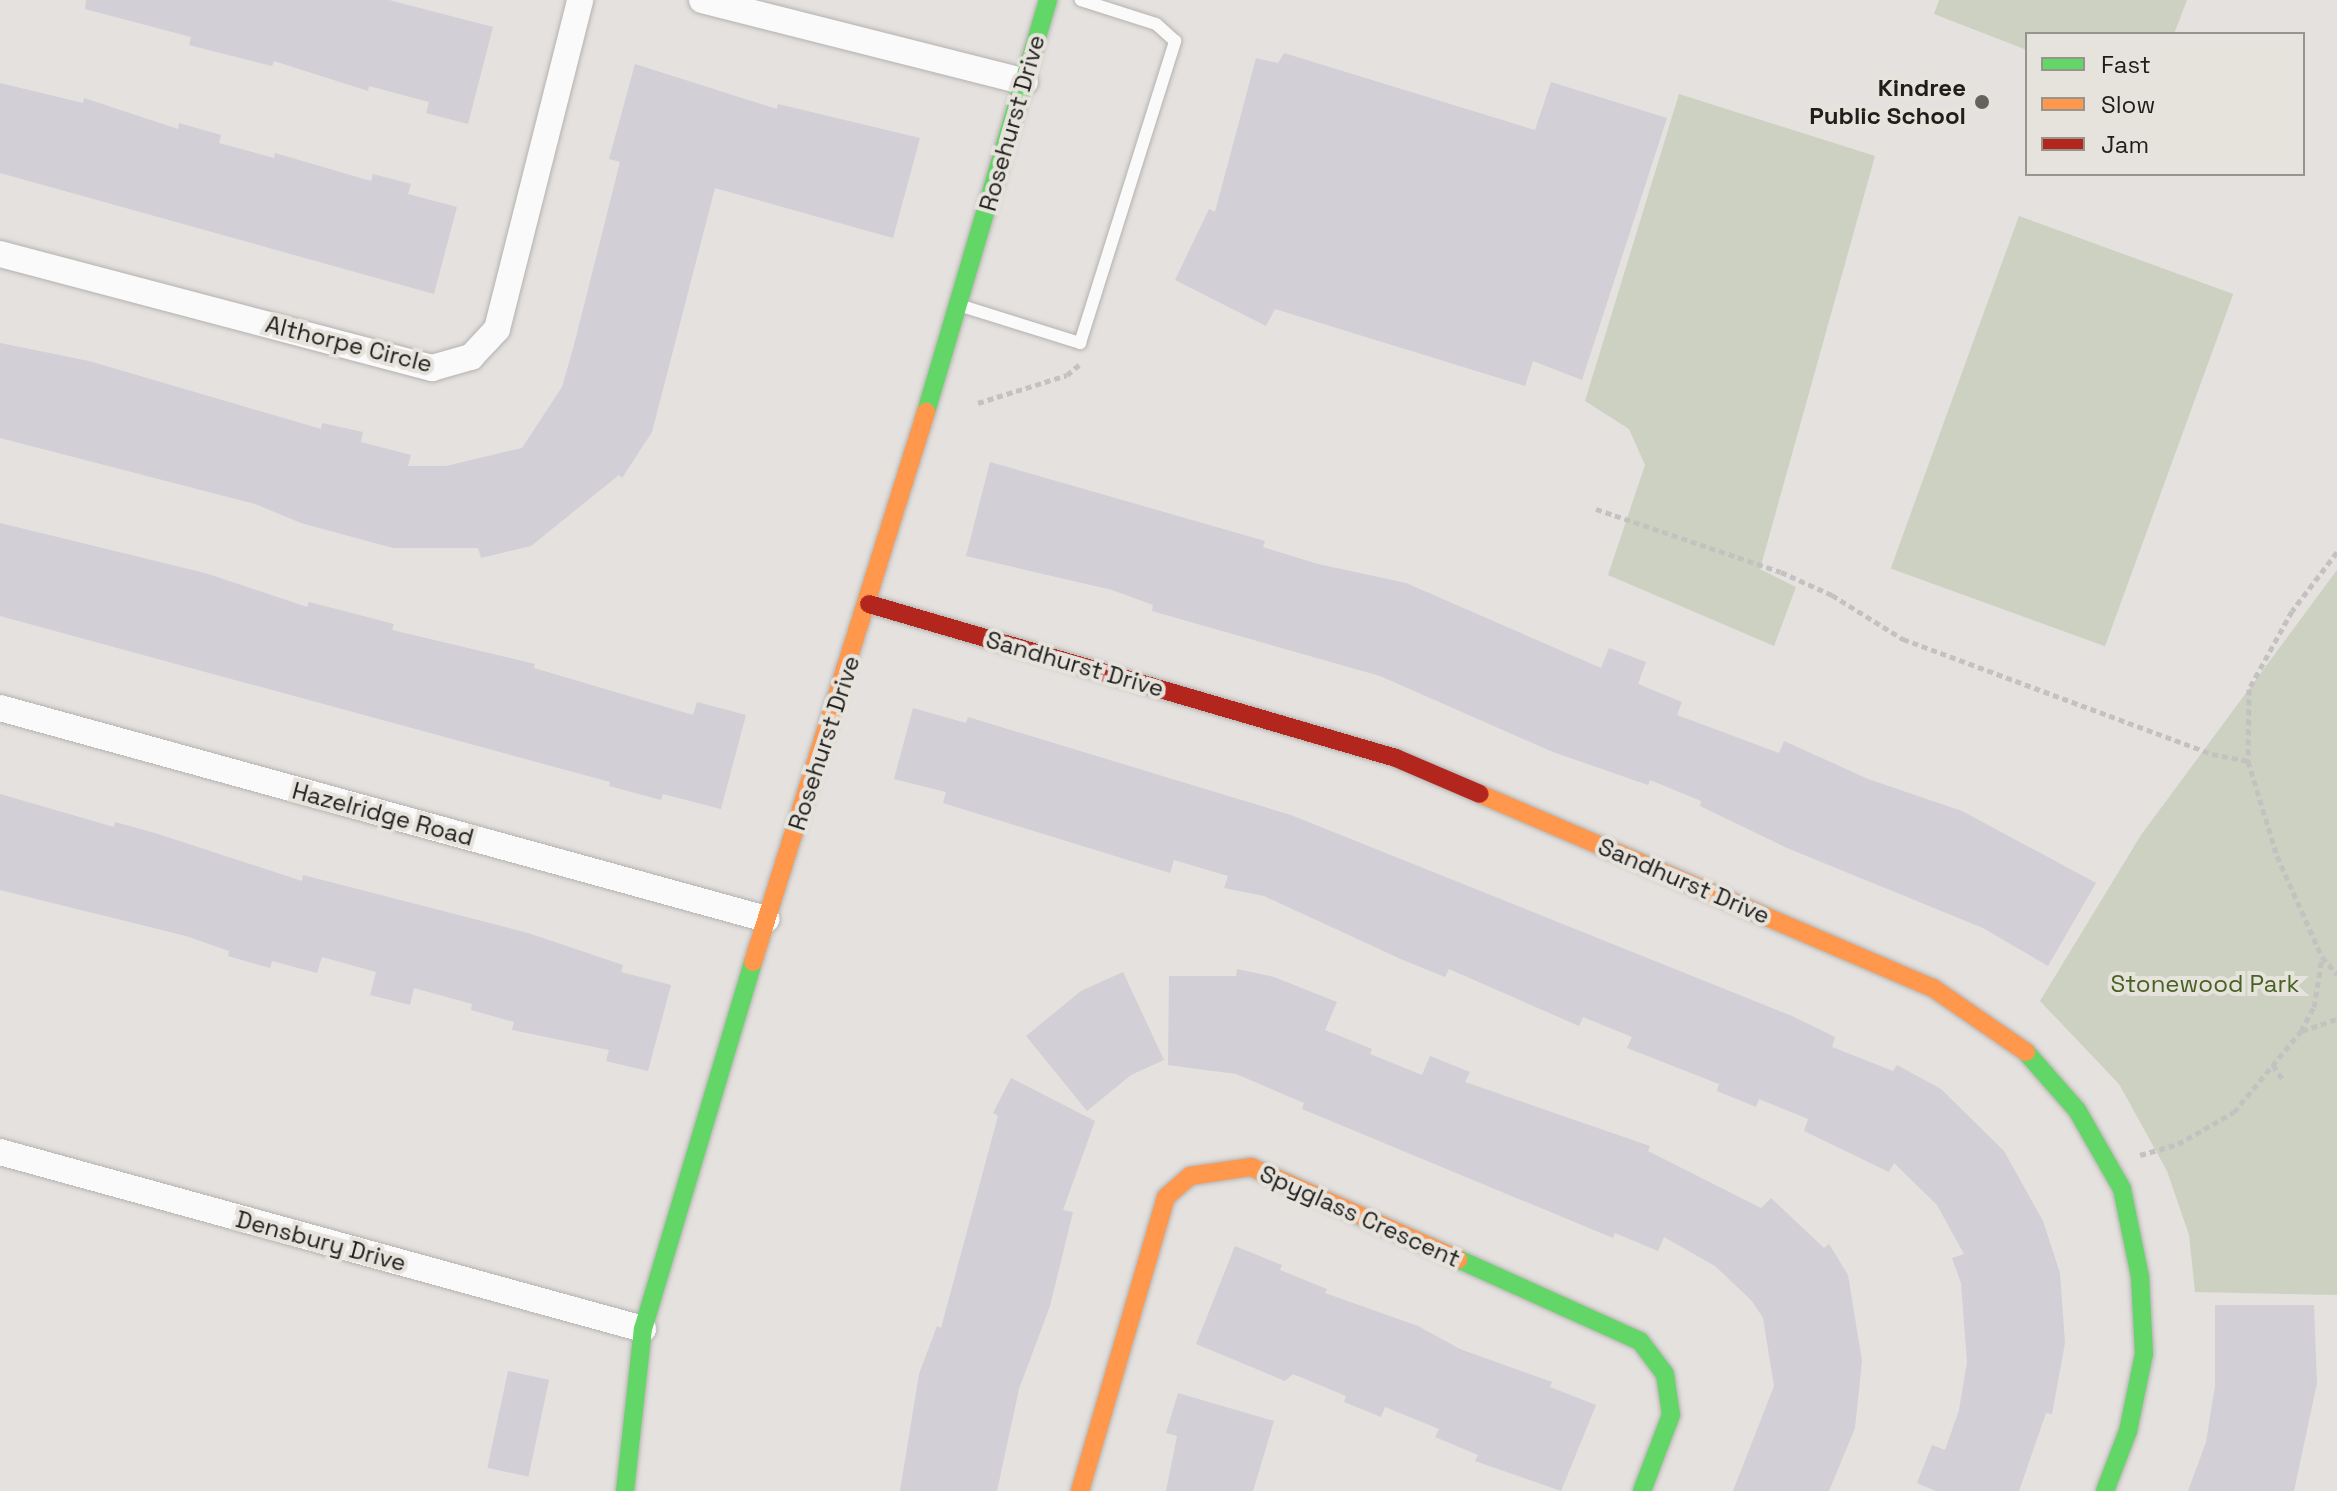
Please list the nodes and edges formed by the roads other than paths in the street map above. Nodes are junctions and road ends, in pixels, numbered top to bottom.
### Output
1 (580, 0) edge
2 (702, 0) edge
3 (1048, 0) edge
4 (1081, 0) edge
5 (1025, 82) junction
6 (0, 254) edge
7 (959, 305) junction
8 (869, 604) junction
9 (0, 708) edge
10 (766, 919) junction
11 (0, 1152) edge
12 (643, 1329) junction
13 (625, 1491) edge
14 (1080, 1491) edge
15 (1642, 1491) edge
16 (2105, 1491) edge

1 - 6 street, Althorpe Circle
2 - 5 street
3 - 5 street, Rosehurst Drive
4 - 7 lane
5 - 7 street, Rosehurst Drive
7 - 8 street, Rosehurst Drive
8 - 10 street, Rosehurst Drive
8 - 16 street, Sandhurst Drive
9 - 10 street, Hazelridge Road
10 - 12 street, Rosehurst Drive
11 - 12 street, Densbury Drive
12 - 13 street, Rosehurst Drive
14 - 15 street, Spyglass Crescent

